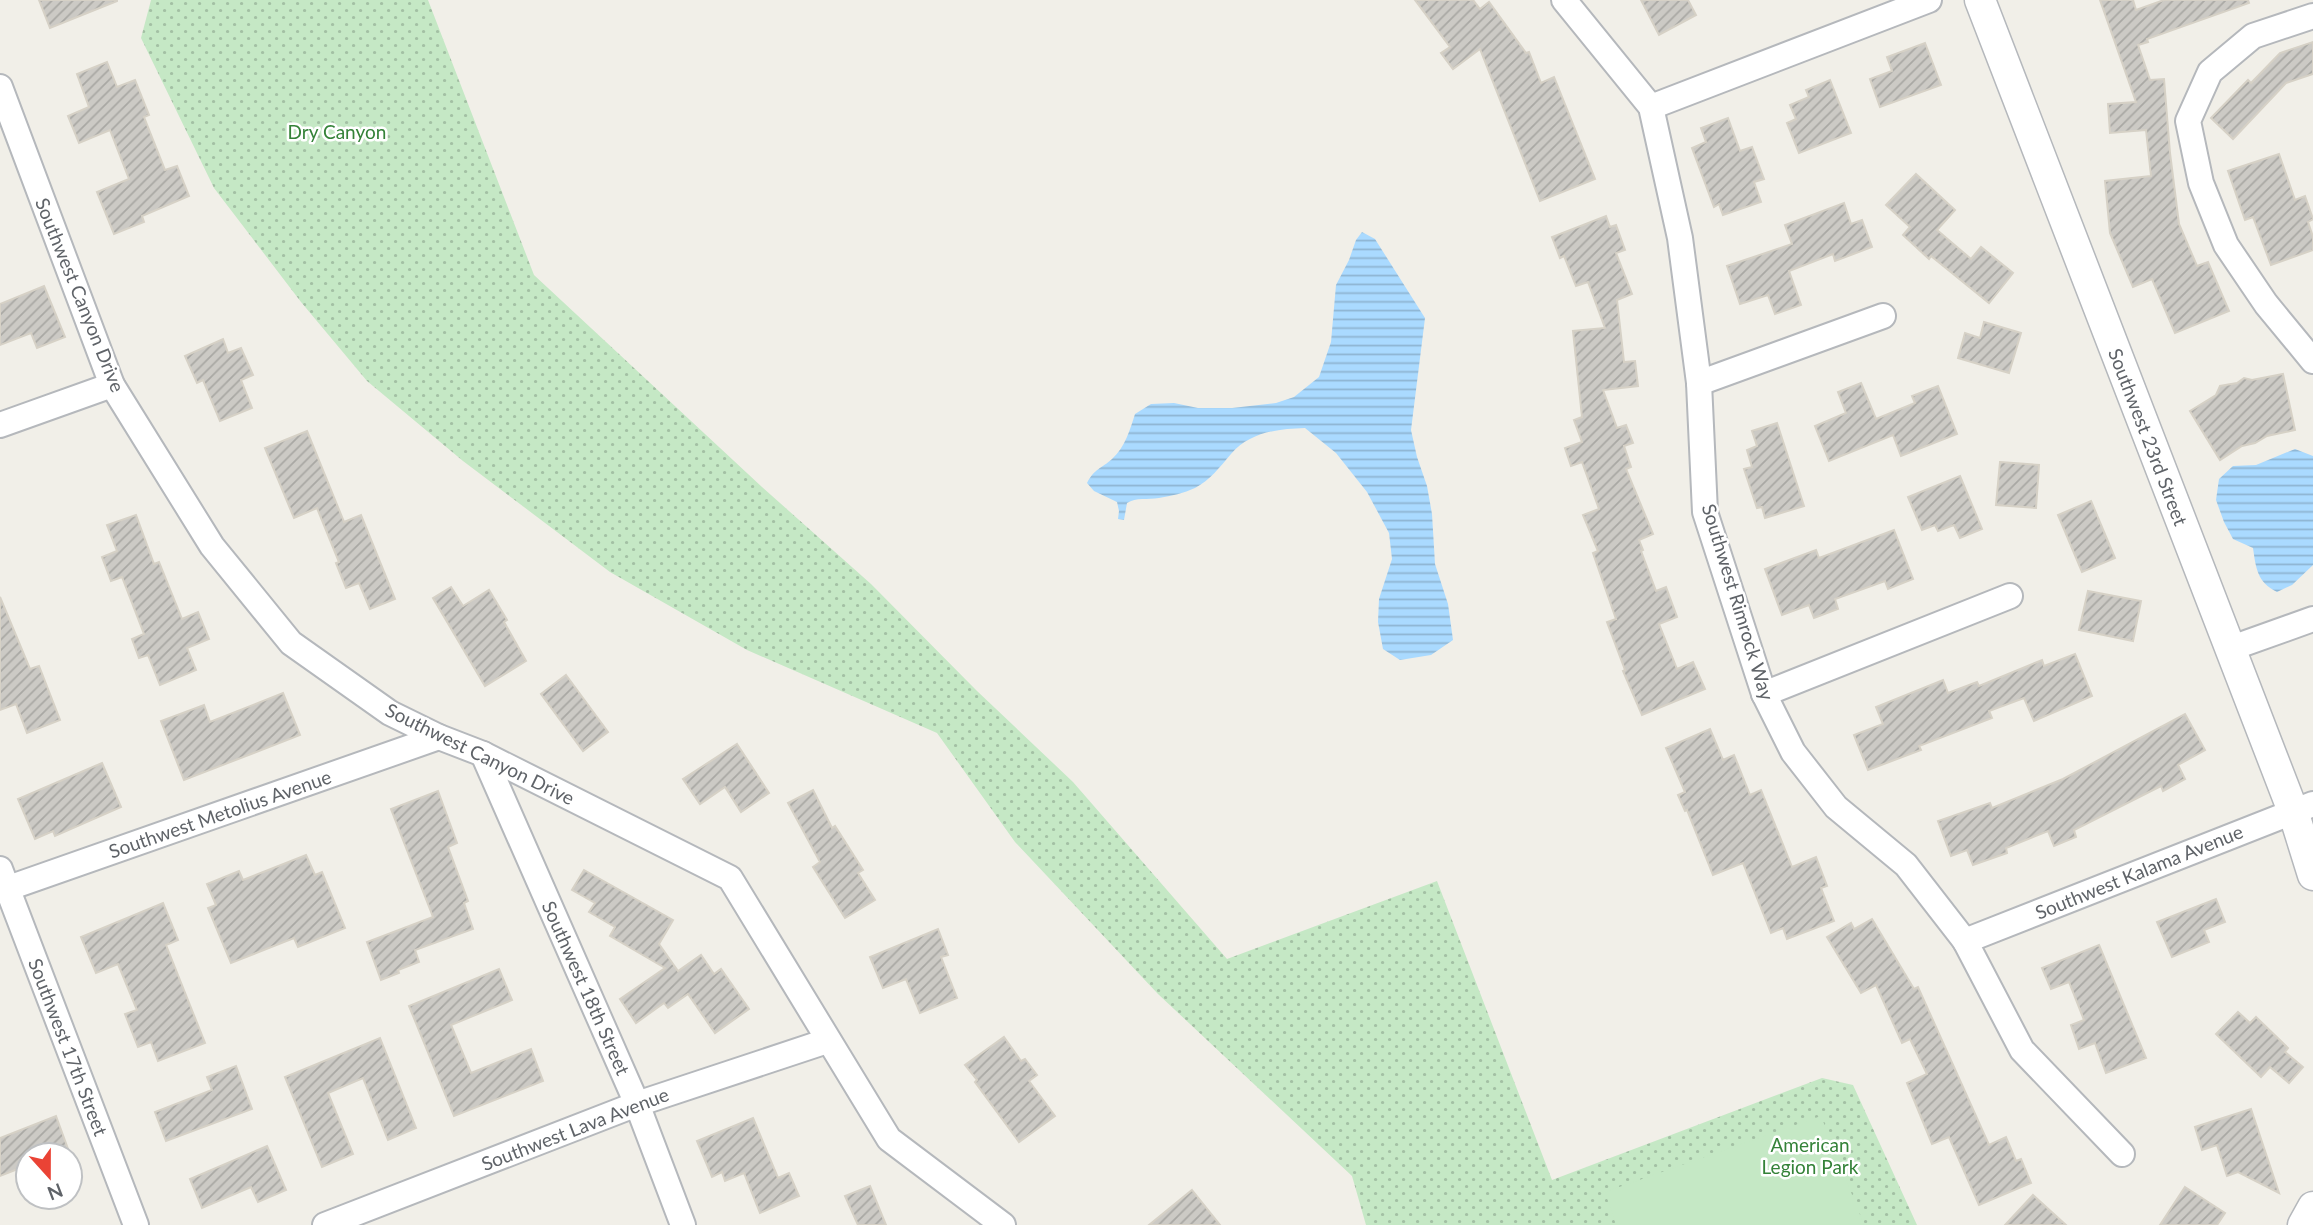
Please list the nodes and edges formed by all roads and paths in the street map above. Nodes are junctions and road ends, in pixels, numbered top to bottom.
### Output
1 (1564, 0) edge
2 (1929, 0) edge
3 (1980, 0) edge
4 (2313, 16) edge
5 (0, 87) edge
6 (1651, 107) junction
7 (1883, 316) dead end
8 (2313, 361) edge
9 (1699, 383) junction
10 (112, 385) junction
11 (0, 425) edge
12 (2010, 596) dead end
13 (2313, 619) edge
14 (2230, 649) junction
15 (1764, 694) junction
16 (439, 737) junction
17 (483, 754) junction
18 (2303, 807) edge
19 (2313, 875) edge
20 (2, 882) edge
21 (1965, 941) junction
22 (827, 1041) junction
23 (637, 1104) junction
24 (2122, 1154) dead end
25 (2313, 1207) edge
26 (136, 1225) edge
27 (325, 1225) edge
28 (683, 1225) edge
29 (1003, 1225) edge
30 (2303, 1225) edge

1 - 6 street, Southwest Rimrock Way
2 - 6 street
3 - 14 street, Southwest 23rd Street
4 - 8 street
5 - 10 street, Southwest Canyon Drive
6 - 9 street, Southwest Rimrock Way
7 - 9 street
9 - 15 street, Southwest Rimrock Way
10 - 11 street
10 - 16 street, Southwest Canyon Drive
12 - 15 street
13 - 14 street
14 - 18 street, Southwest 23rd Street
15 - 21 street, Southwest Rimrock Way
16 - 17 street, Southwest Canyon Drive
16 - 20 street, Southwest Metolius Avenue
17 - 22 street, Southwest Canyon Drive
17 - 23 street, Southwest 18th Street
18 - 19 street, Southwest 23rd Street
18 - 21 street, Southwest Kalama Avenue
20 - 26 street, Southwest 17th Street
21 - 24 street, Southwest Rimrock Way
22 - 23 street, Southwest Lava Avenue
22 - 29 street, Southwest Canyon Drive
23 - 27 street, Southwest Lava Avenue
23 - 28 street, Southwest 18th Street
25 - 30 street

